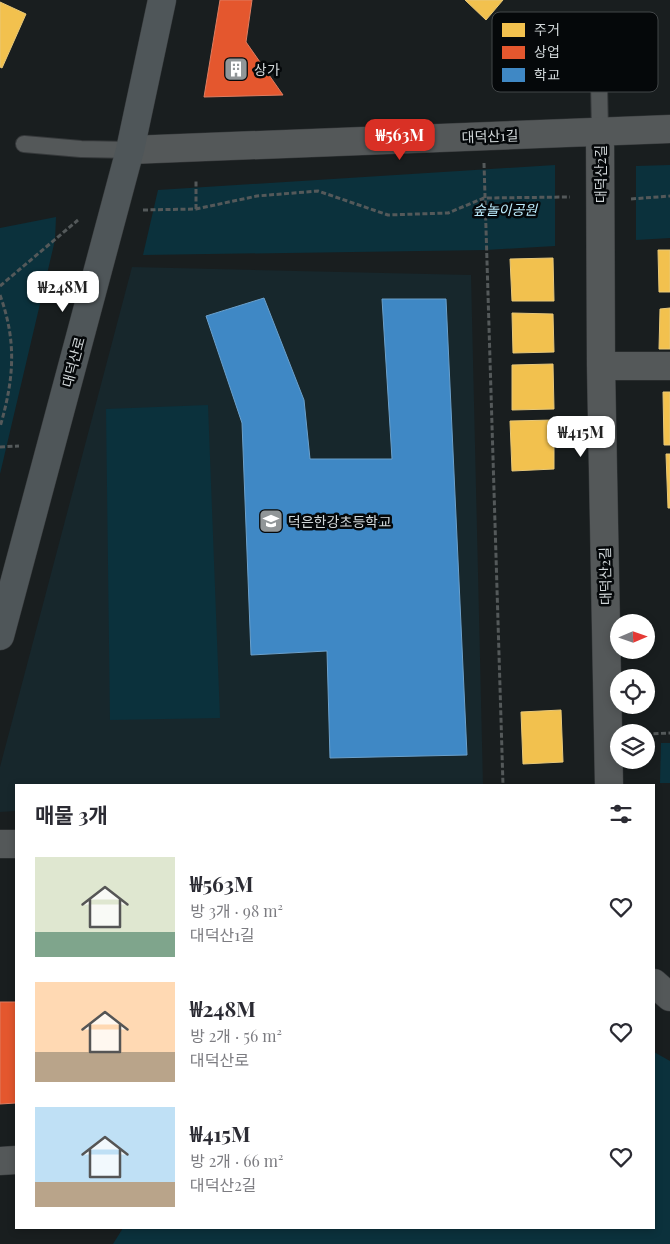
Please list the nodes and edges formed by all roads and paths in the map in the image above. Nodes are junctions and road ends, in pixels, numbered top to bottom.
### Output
1 (162, 0) edge
2 (599, 92) edge
3 (670, 129) edge
4 (600, 131) junction
5 (24, 144) dead end
6 (130, 150) junction
7 (484, 162) dead end
8 (196, 180) dead end
9 (670, 196) edge
10 (570, 197) dead end
11 (484, 198) junction
12 (631, 199) dead end
13 (196, 209) junction
14 (142, 210) dead end
15 (78, 220) dead end
16 (0, 286) edge
17 (0, 295) edge
18 (601, 366) junction
19 (670, 366) edge
20 (0, 427) edge
21 (19, 446) dead end
22 (0, 447) edge
23 (0, 636) edge
24 (670, 733) edge
25 (655, 734) edge
26 (503, 784) edge
27 (609, 784) edge
28 (0, 844) edge
29 (15, 844) edge
30 (655, 984) edge
31 (670, 997) edge
32 (15, 1160) edge
33 (0, 1161) edge

1 - 6 street, 대덕산로
2 - 4 lane
3 - 4 street, 대덕산1길
4 - 6 street, 대덕산1길
4 - 18 street, 대덕산2길
5 - 6 lane
6 - 23 street, 대덕산로
7 - 11 path
8 - 13 path
9 - 12 path
10 - 11 path
11 - 13 path
11 - 26 path
13 - 14 path
15 - 16 path
17 - 20 path
18 - 19 street
18 - 27 street, 대덕산2길
21 - 22 path
24 - 25 path
28 - 29 street
30 - 31 street
32 - 33 street

